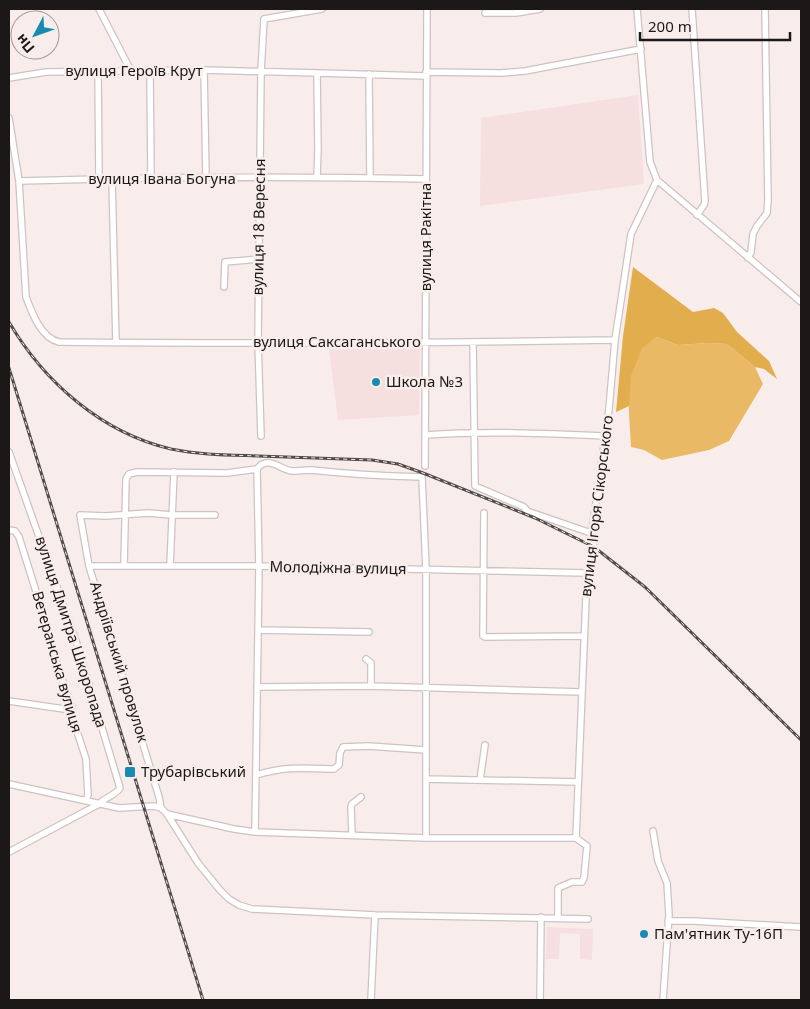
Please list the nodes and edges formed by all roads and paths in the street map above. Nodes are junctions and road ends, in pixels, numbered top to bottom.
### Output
1 (99, 9) edge
2 (322, 9) edge
3 (427, 9) edge
4 (540, 9) edge
5 (637, 9) edge
6 (692, 9) edge
7 (765, 9) edge
8 (485, 13) dead end
9 (640, 50) junction
10 (204, 70) junction
11 (98, 71) junction
12 (130, 72) junction
13 (150, 72) junction
14 (260, 72) junction
15 (316, 73) junction
16 (369, 74) junction
17 (426, 74) junction
18 (9, 78) edge
19 (9, 118) edge
20 (317, 177) junction
21 (112, 178) junction
22 (151, 178) junction
23 (206, 178) junction
24 (370, 178) junction
25 (99, 179) junction
26 (260, 179) junction
27 (426, 179) junction
28 (657, 180) junction
29 (19, 181) junction
30 (697, 215) junction
31 (748, 258) junction
32 (259, 259) junction
33 (224, 287) dead end
34 (801, 302) edge
35 (615, 340) junction
36 (258, 342) junction
37 (473, 342) junction
38 (116, 343) junction
39 (425, 343) junction
40 (474, 432) junction
41 (424, 435) junction
42 (262, 436) dead end
43 (605, 436) junction
44 (9, 452) edge
45 (425, 466) dead end
46 (257, 469) junction
47 (174, 472) junction
48 (126, 513) junction
49 (484, 513) dead end
50 (172, 515) junction
51 (215, 515) dead end
52 (9, 530) edge
53 (592, 531) junction
54 (90, 566) junction
55 (124, 566) junction
56 (170, 566) junction
57 (259, 566) junction
58 (426, 569) junction
59 (483, 570) junction
60 (587, 573) junction
61 (258, 630) junction
62 (369, 632) dead end
63 (584, 636) junction
64 (370, 660) dead end
65 (371, 686) junction
66 (257, 687) junction
67 (426, 688) junction
68 (582, 692) junction
69 (9, 701) edge
70 (71, 710) junction
71 (485, 745) dead end
72 (426, 750) junction
73 (256, 775) junction
74 (426, 779) junction
75 (480, 780) junction
76 (578, 782) junction
77 (9, 784) edge
78 (361, 797) dead end
79 (86, 801) junction
80 (99, 804) junction
81 (161, 808) junction
82 (167, 814) junction
83 (653, 831) dead end
84 (255, 832) junction
85 (352, 835) junction
86 (426, 838) junction
87 (576, 838) junction
88 (9, 852) edge
89 (375, 915) junction
90 (541, 917) junction
91 (558, 918) junction
92 (588, 919) dead end
93 (668, 921) junction
94 (801, 927) edge
95 (371, 1000) edge
96 (540, 1000) edge
97 (663, 1000) edge

1 - 12 street
2 - 14 street, вулиця 18 Вересня
3 - 17 street, вулиця Ракітна
4 - 8 street
5 - 9 street
6 - 30 street
7 - 31 street
9 - 17 street, вулиця Героїв Крут
9 - 28 street
10 - 13 street, вулиця Героїв Крут
10 - 14 street, вулиця Героїв Крут
10 - 23 street
11 - 12 street, вулиця Героїв Крут
11 - 18 street, вулиця Героїв Крут
11 - 25 street
12 - 13 street, вулиця Героїв Крут
13 - 22 street
14 - 15 street, вулиця Героїв Крут
14 - 26 street, вулиця 18 Вересня
15 - 16 street, вулиця Героїв Крут
15 - 20 street
16 - 17 street, вулиця Героїв Крут
16 - 24 street
17 - 27 street, вулиця Ракітна
19 - 29 street
20 - 24 street, вулиця Івана Богуна
20 - 26 street, вулиця Івана Богуна
21 - 22 street, вулиця Івана Богуна
21 - 25 street, вулиця Івана Богуна
21 - 38 street
22 - 23 street, вулиця Івана Богуна
23 - 26 street, вулиця Івана Богуна
24 - 27 street, вулиця Івана Богуна
25 - 29 street, вулиця Івана Богуна
26 - 32 street, вулиця 18 Вересня
27 - 39 street, вулиця Ракітна
28 - 30 street
28 - 35 street, вулиця Ігоря Сікорського
29 - 38 street, вулиця Саксаганського
30 - 31 street
31 - 34 street
32 - 33 street
32 - 36 street, вулиця 18 Вересня
35 - 37 street, вулиця Саксаганського
35 - 43 street, вулиця Ігоря Сікорського
36 - 38 street, вулиця Саксаганського
36 - 39 street, вулиця Саксаганського
36 - 42 street, вулиця 18 Вересня
37 - 39 street, вулиця Саксаганського
37 - 40 street
39 - 41 street, вулиця Ракітна
40 - 41 street
40 - 43 street
40 - 53 street
41 - 45 street, вулиця Ракітна
43 - 53 street, вулиця Ігоря Сікорського
44 - 80 street, вулиця Дмитра Шкоропада
46 - 47 street
46 - 57 street
46 - 58 street
47 - 48 street
47 - 50 street
48 - 50 street
48 - 54 street, Андріївський провулок
48 - 55 street
49 - 59 street
50 - 51 street
50 - 56 street
52 - 70 street, Ветеранська вулиця
53 - 60 street, вулиця Ігоря Сікорського
54 - 55 street, Молодіжна вулиця
54 - 81 street, Андріївський провулок
55 - 56 street, Молодіжна вулиця
56 - 57 street, Молодіжна вулиця
57 - 58 street, Молодіжна вулиця
57 - 61 street
58 - 59 street, Молодіжна вулиця
58 - 67 street
59 - 60 street, Молодіжна вулиця
59 - 63 street
60 - 63 street, вулиця Ігоря Сікорського
61 - 62 street
61 - 66 street
63 - 68 street, вулиця Ігоря Сікорського
64 - 65 street
65 - 66 street
65 - 67 street
66 - 73 street
67 - 68 street
67 - 72 street
68 - 76 street, вулиця Ігоря Сікорського
69 - 70 street
70 - 79 street, Ветеранська вулиця
71 - 75 street
72 - 73 street
72 - 74 street
73 - 84 street
74 - 75 street
74 - 86 street
75 - 76 street
76 - 87 street, вулиця Ігоря Сікорського
77 - 79 street
78 - 85 street
79 - 80 street
80 - 81 street
80 - 88 street
81 - 82 street
82 - 84 street
82 - 89 street
83 - 93 street
84 - 85 street
85 - 86 street
86 - 87 street
87 - 91 street
89 - 90 street
89 - 95 street
90 - 91 street
90 - 96 street
91 - 92 street
93 - 94 street
93 - 97 street

